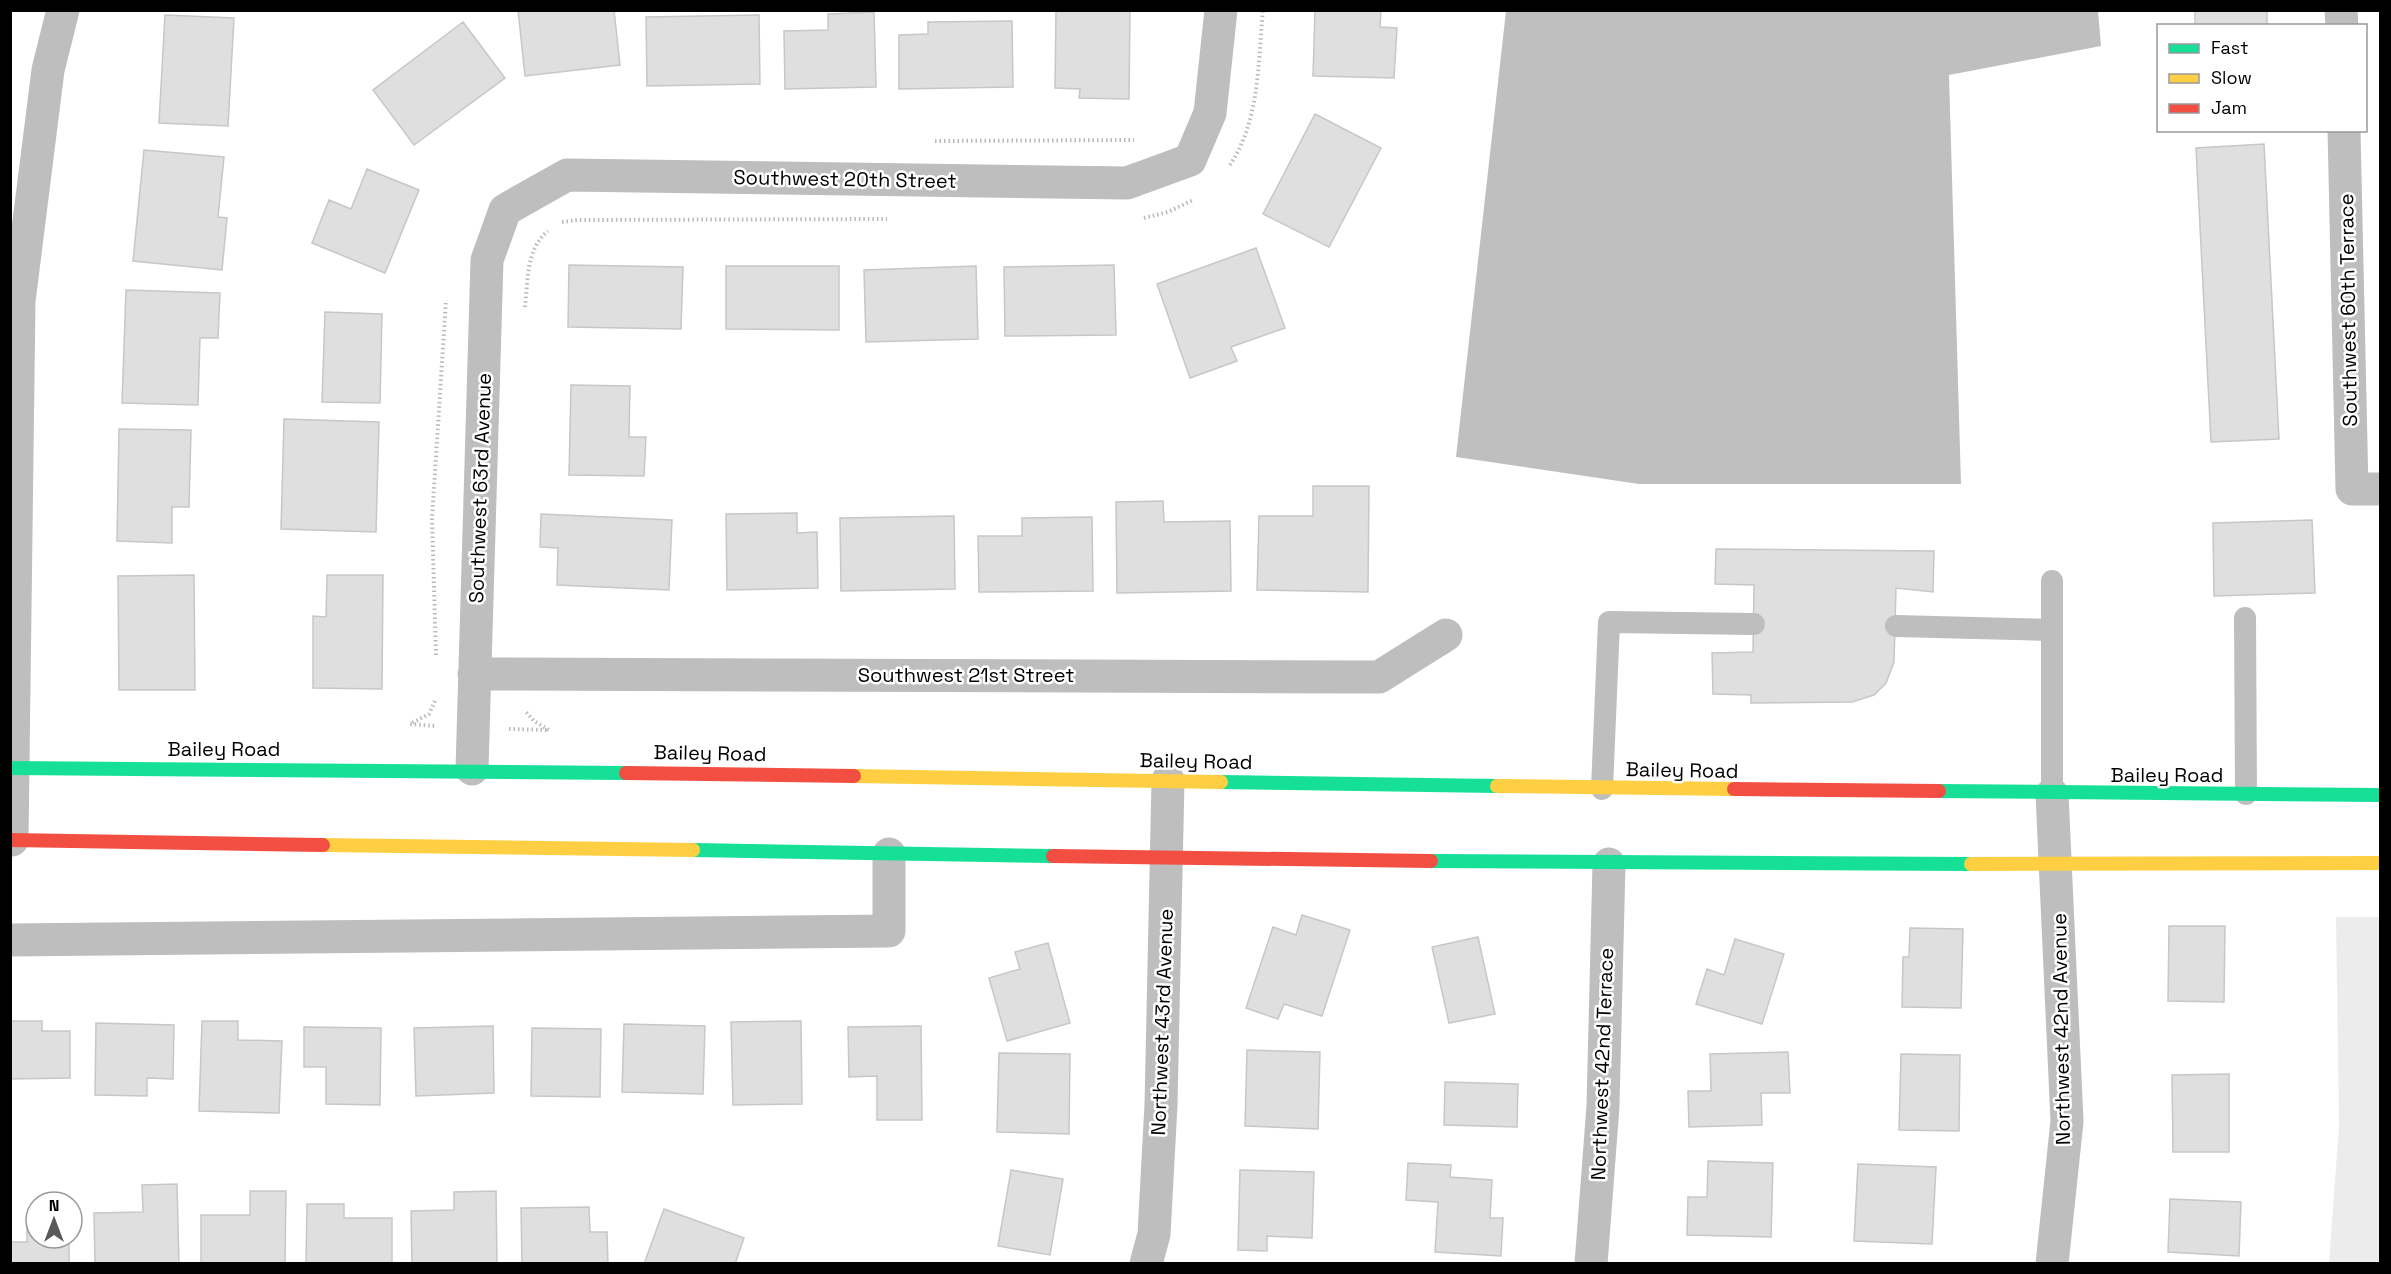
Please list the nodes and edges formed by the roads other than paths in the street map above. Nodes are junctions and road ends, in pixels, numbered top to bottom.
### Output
1 (63, 10) edge
2 (1221, 10) edge
3 (2344, 132) edge
4 (505, 210) joint
5 (2366, 489) edge
6 (2052, 581) dead end
7 (2245, 618) dead end
8 (1754, 624) dead end
9 (1896, 626) dead end
10 (2052, 630) junction
11 (1446, 635) dead end
12 (474, 674) junction
13 (12, 768) edge
14 (472, 769) junction
15 (1168, 780) junction
16 (1602, 789) junction
17 (2052, 794) junction
18 (2246, 795) junction
19 (2380, 795) edge
20 (11, 840) edge
21 (889, 854) junction
22 (1167, 857) junction
23 (2057, 862) junction
24 (2380, 862) edge
25 (1609, 864) junction
26 (10, 940) edge
27 (1146, 1263) edge
28 (1591, 1263) edge
29 (2052, 1263) edge

1 - 13 street
2 - 4 street, Southwest 20th Street
3 - 5 street, Southwest 60th Terrace
4 - 12 street, Southwest 63rd Avenue
6 - 10 lane
7 - 18 lane
8 - 16 lane
9 - 10 lane
10 - 17 lane
11 - 12 street, Southwest 21st Street
12 - 14 street, Southwest 63rd Avenue
13 - 14 street, Bailey Road
13 - 20 street
14 - 15 street, Bailey Road
15 - 16 street, Bailey Road
15 - 22 street, Northwest 43rd Avenue
16 - 17 street, Bailey Road
17 - 18 street, Bailey Road
17 - 23 street, Northwest 42nd Avenue
18 - 19 street, Bailey Road
20 - 21 street
21 - 22 street
21 - 26 street
22 - 25 street
22 - 27 street, Northwest 43rd Avenue
23 - 24 street
23 - 25 street
23 - 29 street, Northwest 42nd Avenue
25 - 28 street, Northwest 42nd Terrace

